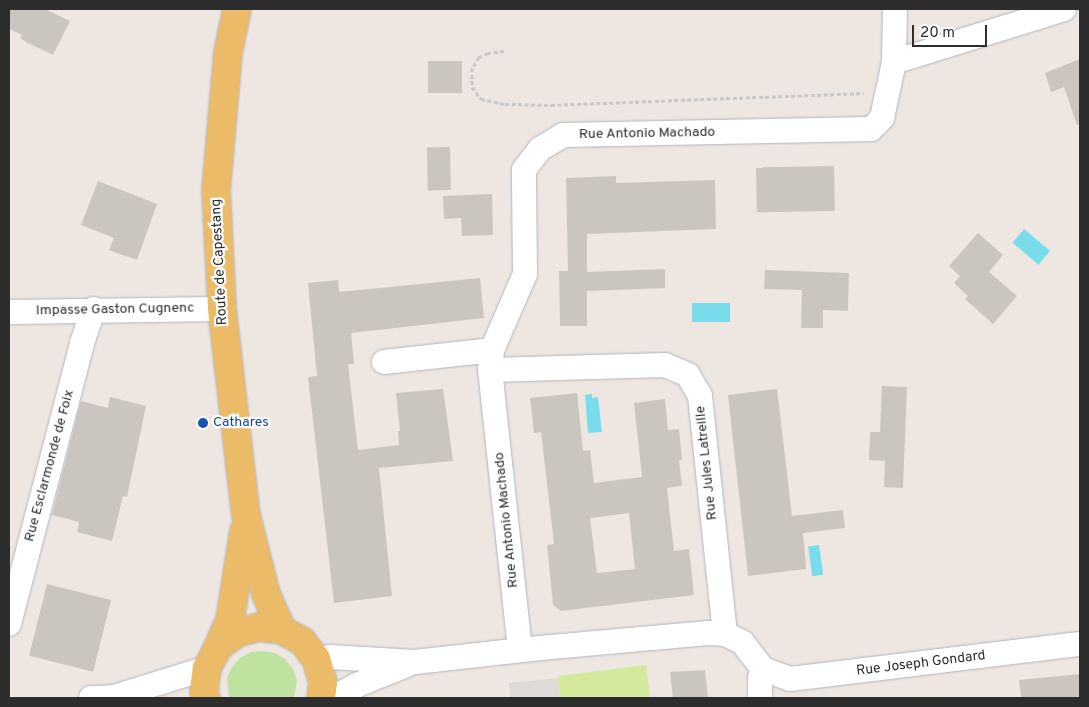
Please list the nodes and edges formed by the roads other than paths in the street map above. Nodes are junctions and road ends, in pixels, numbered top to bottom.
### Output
1 (237, 9) edge
2 (895, 9) edge
3 (1064, 9) edge
4 (894, 62) junction
5 (94, 309) junction
6 (222, 309) junction
7 (9, 312) edge
8 (491, 360) junction
9 (384, 362) dead end
10 (246, 514) junction
11 (9, 624) edge
12 (282, 630) junction
13 (725, 634) junction
14 (1080, 644) edge
15 (520, 650) junction
16 (212, 658) junction
17 (316, 659) junction
18 (415, 662) junction
19 (763, 669) junction
20 (118, 697) edge
21 (91, 698) edge
22 (206, 698) edge
23 (321, 698) edge
24 (332, 698) edge
25 (760, 698) edge

1 - 6 main road, Route de Capestang
2 - 4 street, Rue Antonio Machado
3 - 4 street
4 - 8 street, Rue Antonio Machado
5 - 6 street, Impasse Gaston Cugnenc
5 - 7 street, Impasse Gaston Cugnenc
5 - 11 street, Rue Esclarmonde de Foix
6 - 10 main road, Route de Capestang
8 - 9 street, Rue Jules Latreille
8 - 13 street, Rue Jules Latreille
8 - 15 street, Rue Antonio Machado
10 - 12 main road, Route de Capestang
10 - 16 main road, Route de Capestang
12 - 16 main road
12 - 17 main road
13 - 15 street
13 - 19 street
14 - 19 street, Rue Joseph Gondard
15 - 18 street
16 - 20 street
16 - 22 main road, Route de Capestang
17 - 18 street
17 - 23 main road
18 - 24 street
19 - 25 street
20 - 21 street

